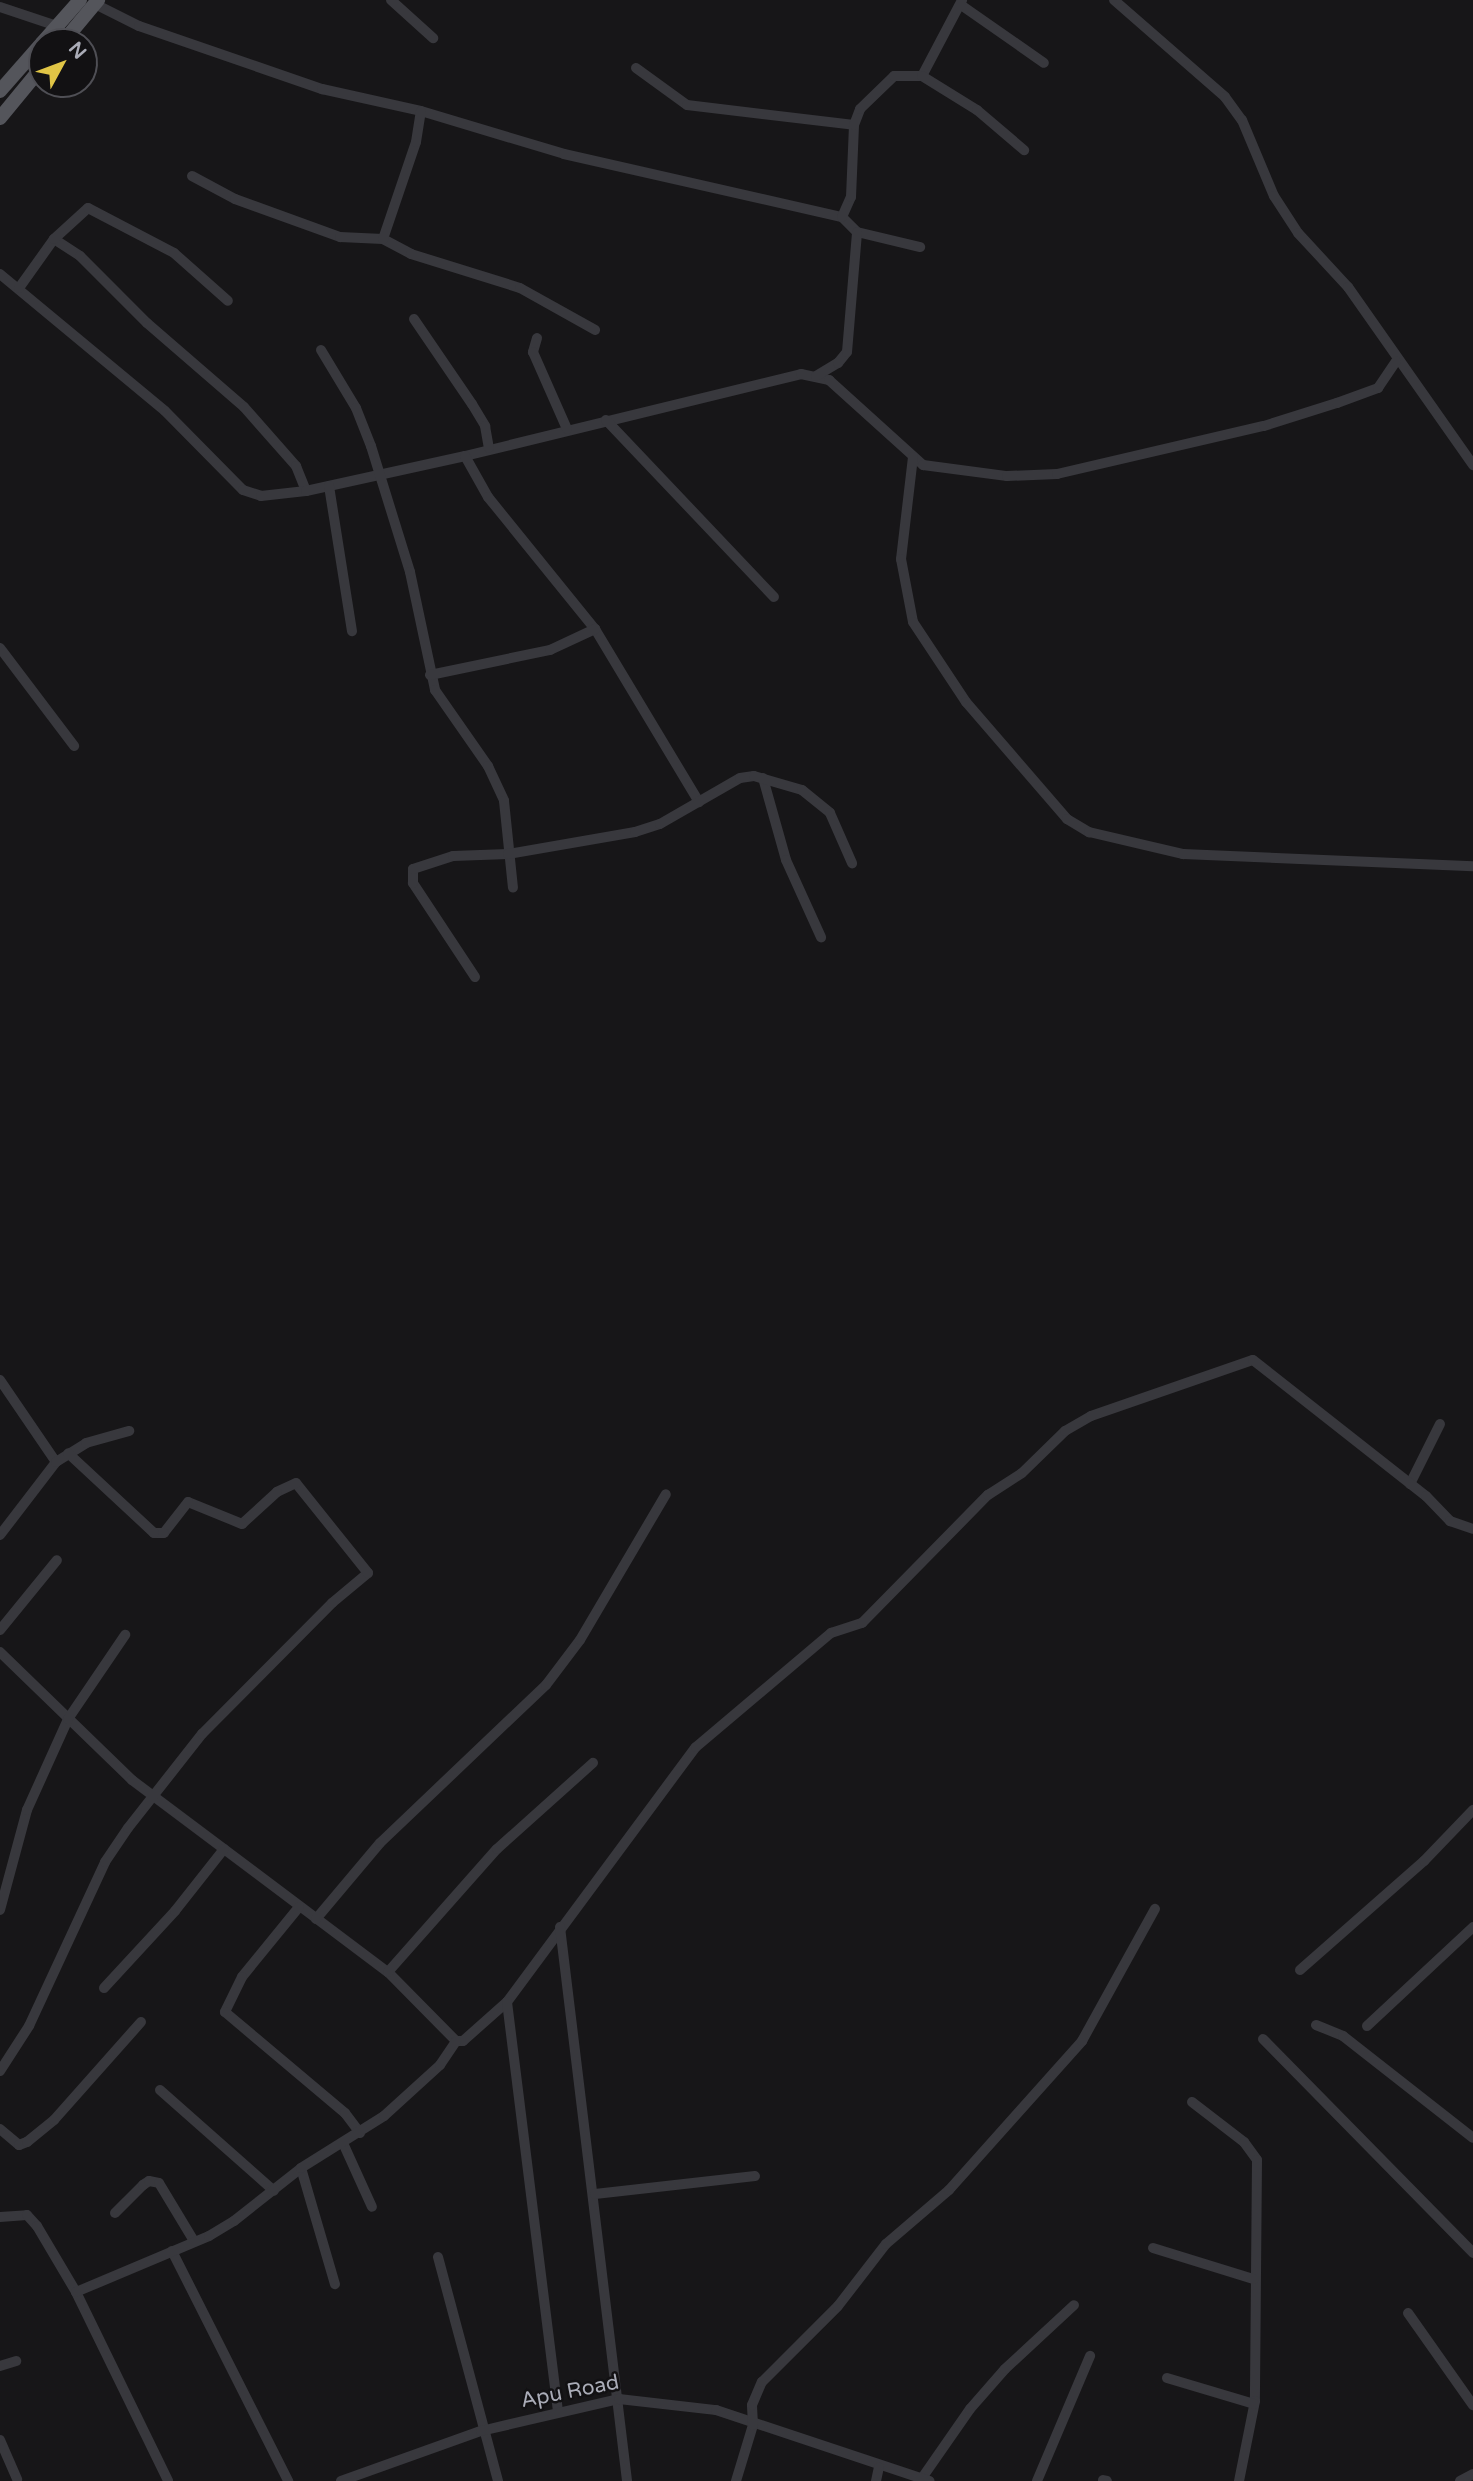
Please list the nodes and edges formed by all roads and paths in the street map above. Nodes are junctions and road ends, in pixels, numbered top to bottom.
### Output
1 (11, 0) edge
2 (80, 0) edge
3 (391, 0) edge
4 (1114, 0) edge
5 (97, 2) edge
6 (962, 3) edge
7 (0, 7) edge
8 (20, 11) junction
9 (57, 26) joint
10 (75, 28) edge
11 (433, 38) dead end
12 (28, 60) edge
13 (1044, 63) dead end
14 (636, 68) dead end
15 (922, 76) junction
16 (28, 84) edge
17 (0, 91) edge
18 (421, 111) junction
19 (0, 118) edge
20 (854, 125) junction
21 (1024, 150) dead end
22 (192, 176) dead end
23 (842, 217) junction
24 (857, 232) junction
25 (54, 239) junction
26 (383, 239) junction
27 (920, 247) dead end
28 (0, 274) edge
29 (19, 288) junction
30 (228, 301) dead end
31 (414, 319) dead end
32 (595, 330) dead end
33 (537, 338) dead end
34 (321, 350) dead end
35 (1396, 361) junction
36 (816, 376) junction
37 (606, 420) junction
38 (567, 429) junction
39 (489, 449) junction
40 (465, 456) junction
41 (913, 457) junction
42 (1473, 465) edge
43 (380, 475) junction
44 (330, 486) junction
45 (306, 491) junction
46 (774, 597) dead end
47 (595, 629) junction
48 (352, 631) dead end
49 (0, 648) edge
50 (430, 675) junction
51 (74, 747) dead end
52 (763, 778) junction
53 (699, 802) junction
54 (508, 854) junction
55 (852, 863) dead end
56 (1473, 866) edge
57 (513, 888) dead end
58 (821, 937) dead end
59 (475, 977) dead end
60 (0, 1380) edge
61 (1440, 1424) dead end
62 (129, 1431) dead end
63 (68, 1453) junction
64 (56, 1462) junction
65 (1410, 1484) junction
66 (666, 1494) dead end
67 (1473, 1529) edge
68 (0, 1535) edge
69 (57, 1560) dead end
70 (0, 1630) edge
71 (125, 1635) dead end
72 (0, 1652) edge
73 (68, 1719) junction
74 (593, 1763) dead end
75 (152, 1796) junction
76 (1473, 1810) edge
77 (224, 1849) junction
78 (299, 1907) junction
79 (1155, 1909) dead end
80 (0, 1910) edge
81 (316, 1919) junction
82 (560, 1927) junction
83 (1473, 1927) edge
84 (1300, 1970) dead end
85 (388, 1972) junction
86 (104, 1988) dead end
87 (507, 2002) junction
88 (141, 2022) dead end
89 (1316, 2025) dead end
90 (1367, 2026) dead end
91 (1263, 2039) dead end
92 (456, 2041) junction
93 (0, 2071) edge
94 (160, 2090) dead end
95 (1192, 2102) dead end
96 (0, 2129) edge
97 (360, 2133) junction
98 (1473, 2138) edge
99 (343, 2143) junction
100 (301, 2168) junction
101 (755, 2176) dead end
102 (274, 2191) junction
103 (595, 2194) junction
104 (372, 2207) dead end
105 (115, 2213) dead end
106 (0, 2217) edge
107 (194, 2241) junction
108 (1153, 2248) dead end
109 (172, 2252) junction
110 (1473, 2253) edge
111 (438, 2257) dead end
112 (1253, 2279) junction
113 (335, 2284) dead end
114 (76, 2292) junction
115 (1074, 2305) dead end
116 (1408, 2313) dead end
117 (1090, 2356) dead end
118 (16, 2361) dead end
119 (0, 2366) edge
120 (1167, 2378) dead end
121 (619, 2399) junction
122 (1254, 2404) junction
123 (1473, 2405) edge
124 (558, 2410) junction
125 (753, 2425) junction
126 (481, 2431) junction
127 (0, 2440) edge
128 (879, 2467) junction
129 (1473, 2474) edge
130 (17, 2479) edge
131 (926, 2479) edge
132 (168, 2481) edge
133 (288, 2481) edge
134 (341, 2481) edge
135 (498, 2481) edge
136 (627, 2481) edge
137 (736, 2481) edge
138 (876, 2481) edge
139 (1037, 2481) edge
140 (1239, 2481) edge
141 (1460, 2481) edge

1 - 8 street
2 - 9 main road
3 - 11 street
4 - 35 street
5 - 10 main road
5 - 18 street
6 - 13 street
6 - 15 street
7 - 8 street
8 - 9 street
12 - 17 main road
14 - 20 street
15 - 20 street
15 - 21 street
16 - 19 main road
18 - 23 street
18 - 26 street
20 - 23 street
22 - 26 street
23 - 24 street
24 - 27 street
24 - 36 street
25 - 29 street
25 - 30 street
25 - 45 street
26 - 32 street
28 - 29 street
29 - 45 street
31 - 39 street
33 - 38 street
34 - 43 street
35 - 41 street
35 - 42 street
36 - 37 street
36 - 41 street
37 - 38 street
37 - 46 street
38 - 39 street
39 - 40 street
40 - 43 street
40 - 47 street
41 - 56 street
43 - 44 street
43 - 50 street
44 - 45 street
44 - 48 street
47 - 50 street
47 - 53 street
49 - 51 street
50 - 54 street
52 - 53 street
52 - 55 street
52 - 58 street
53 - 54 street
54 - 57 street
54 - 59 street
60 - 64 street
61 - 65 street
62 - 63 street
63 - 64 street
63 - 75 street
64 - 68 street
65 - 67 street
65 - 82 street
66 - 81 street
69 - 70 street
71 - 73 street
72 - 73 street
73 - 75 street
73 - 80 street
74 - 85 street
75 - 77 street
75 - 93 street
76 - 84 street
77 - 78 street
77 - 86 street
78 - 81 street
78 - 97 street
79 - 125 street
81 - 85 street
82 - 87 street
82 - 103 street
83 - 90 street
85 - 92 street
87 - 92 street
87 - 124 street
88 - 96 street
89 - 98 street
91 - 110 street
92 - 97 street
94 - 102 street
95 - 112 street
97 - 99 street
99 - 100 street
99 - 104 street
100 - 102 street
100 - 113 street
101 - 103 street
102 - 107 street
103 - 121 street
105 - 107 street
106 - 114 street
107 - 109 street
108 - 112 street
109 - 114 street
109 - 133 street
111 - 126 street
112 - 122 street
114 - 132 street
115 - 131 street
116 - 123 street
117 - 139 street
118 - 119 street
120 - 122 street
121 - 124 street, Apu Road
121 - 125 street, Apu Road
121 - 136 street
122 - 140 street
124 - 126 street, Apu Road
125 - 128 street, Apu Road
125 - 137 street
126 - 134 street, Apu Road
126 - 135 street
127 - 130 street
128 - 131 street, Apu Road
128 - 138 street
129 - 141 street

